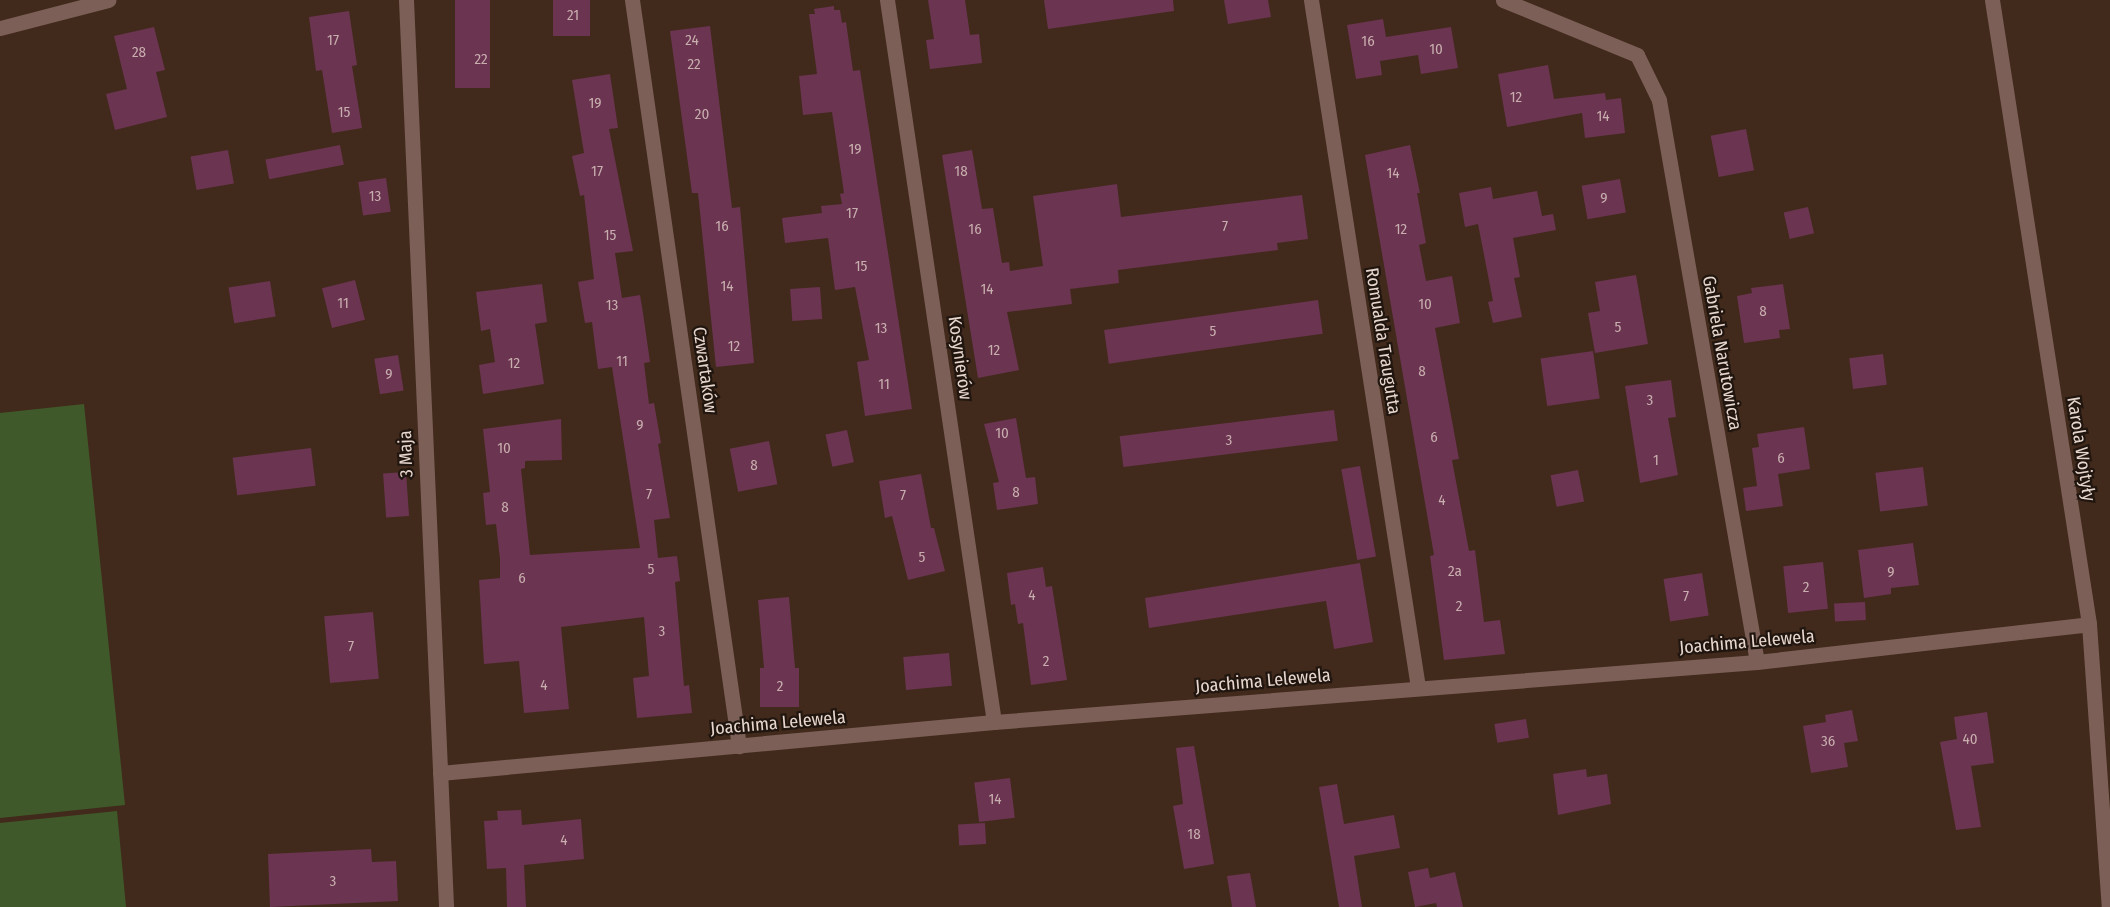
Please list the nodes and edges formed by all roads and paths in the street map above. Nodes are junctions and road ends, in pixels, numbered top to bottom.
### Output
1 (108, 0) edge
2 (406, 0) edge
3 (632, 0) edge
4 (887, 0) edge
5 (1311, 0) edge
6 (1503, 0) edge
7 (1992, 0) edge
8 (0, 28) edge
9 (2089, 624) junction
10 (1756, 662) junction
11 (1418, 687) junction
12 (994, 722) junction
13 (739, 746) junction
14 (440, 773) junction
15 (446, 907) edge
16 (2109, 907) edge

1 - 8 street
2 - 14 street, 3 Maja
3 - 13 street, Czwartaków
4 - 12 street, Kosynierów
5 - 11 street, Romualda Traugutta
6 - 10 street, Gabriela Narutowicza
7 - 9 street, Karola Wojtyły
9 - 10 street, Joachima Lelewela
9 - 16 street, Karola Wojtyły
10 - 11 street, Joachima Lelewela
11 - 12 street, Joachima Lelewela
12 - 13 street, Joachima Lelewela
13 - 14 street, Joachima Lelewela
14 - 15 street, 3 Maja

